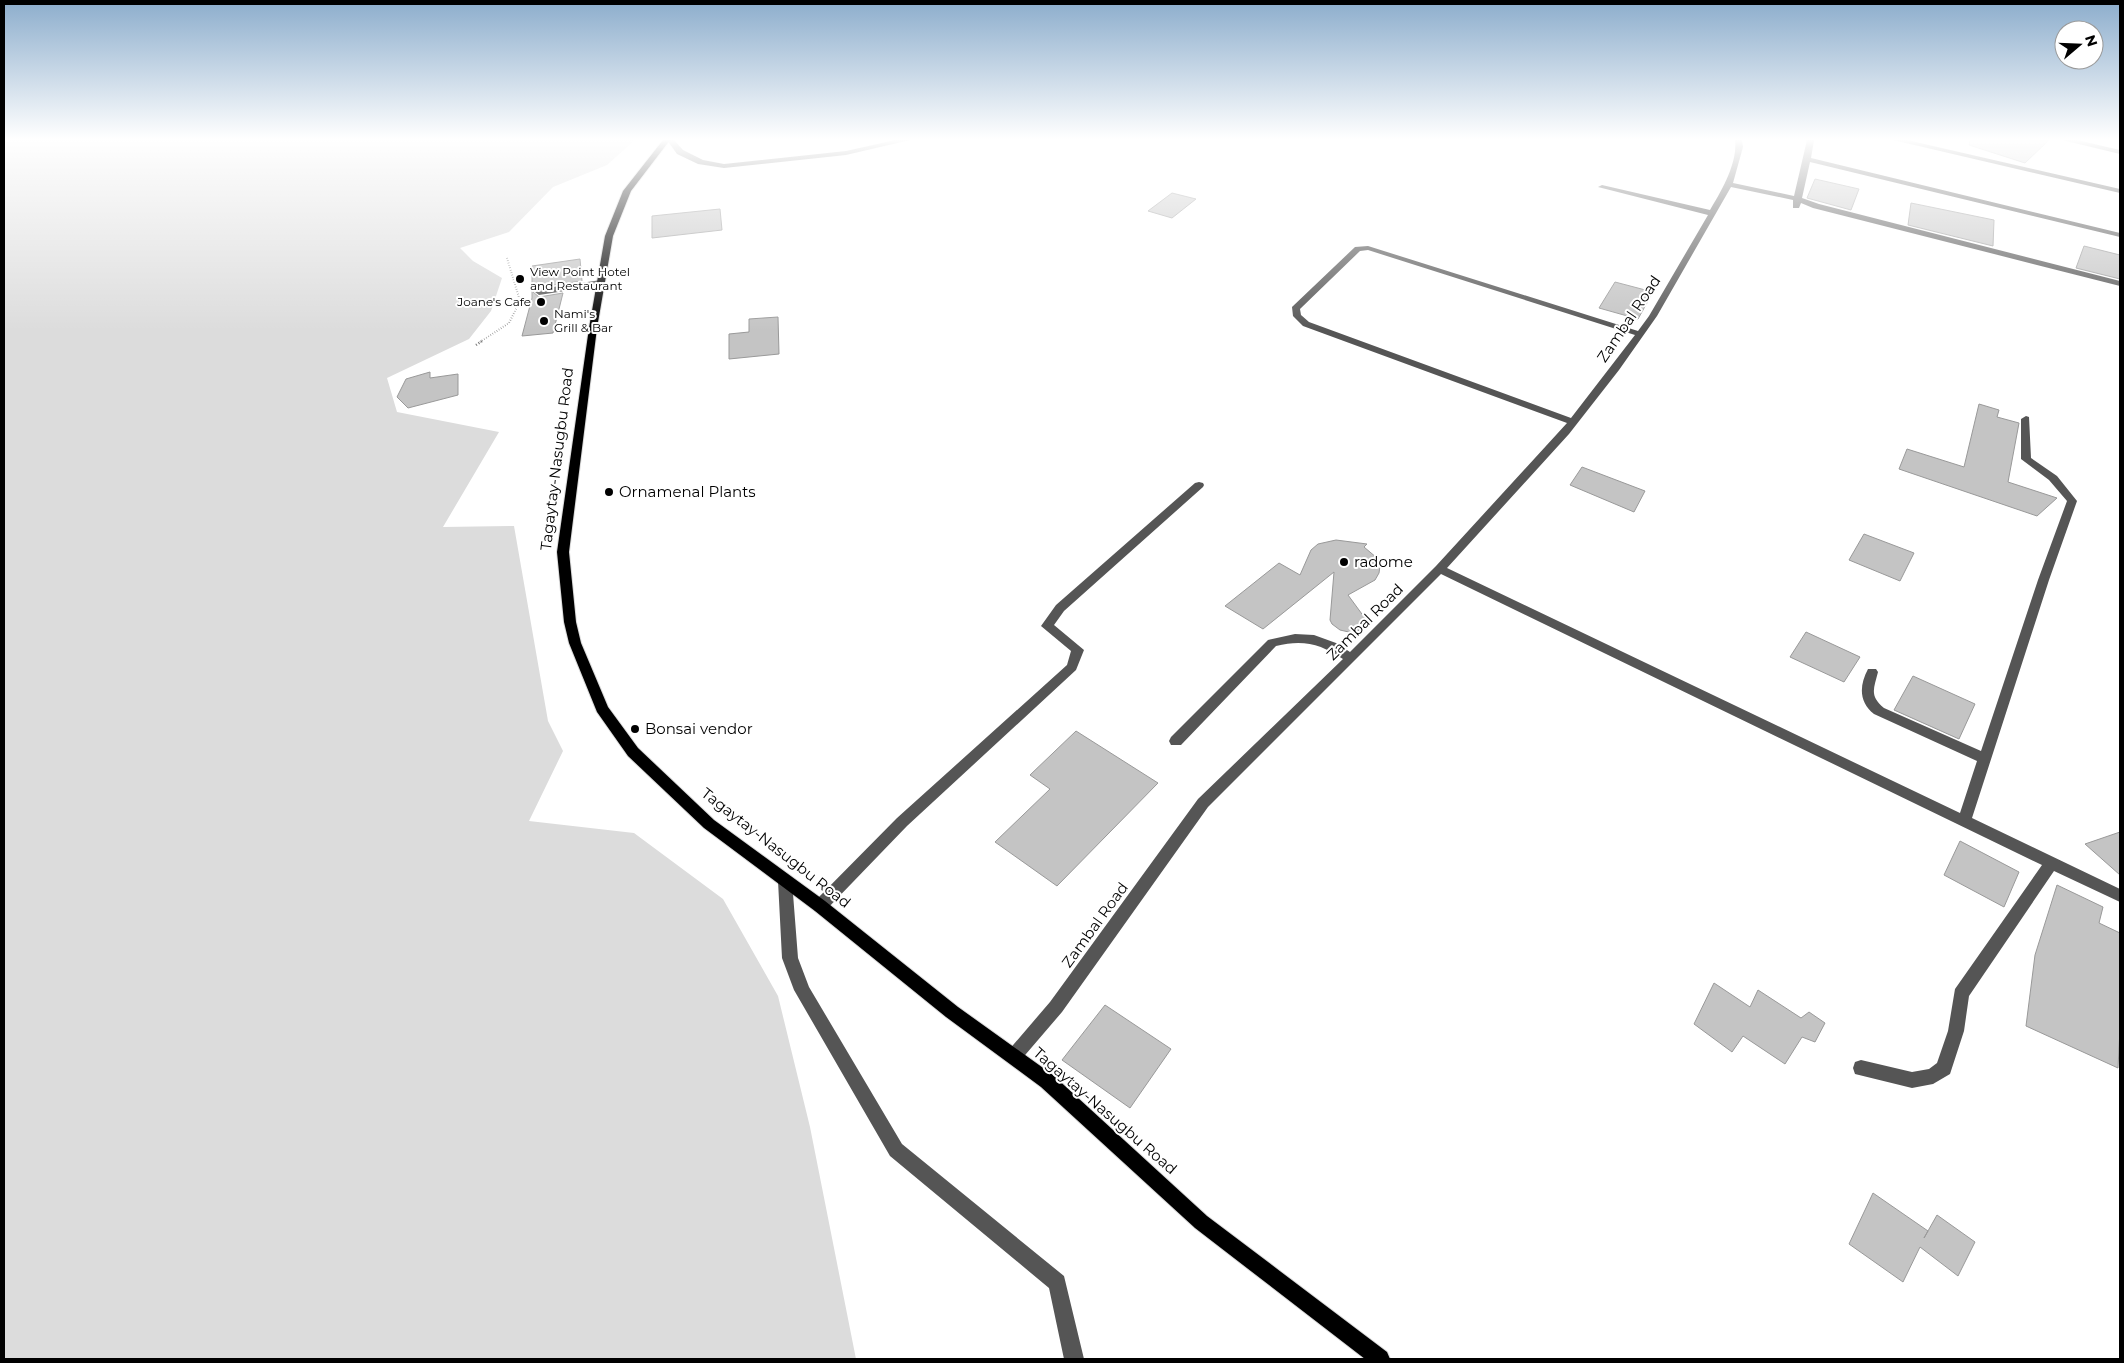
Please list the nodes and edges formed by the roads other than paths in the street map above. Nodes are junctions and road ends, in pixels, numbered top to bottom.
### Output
1 (622, 204) edge
2 (1674, 204) edge
3 (1716, 204) edge
4 (1801, 204) edge
5 (1990, 204) edge
6 (1711, 212) junction
7 (2120, 235) edge
8 (600, 283) junction
9 (2120, 284) edge
10 (538, 292) road end
11 (1640, 334) junction
12 (2026, 419) dead end
13 (1573, 422) junction
14 (1199, 485) dead end
15 (1440, 569) junction
16 (1351, 659) junction
17 (1872, 672) dead end
18 (1176, 741) dead end
19 (1985, 759) junction
20 (1964, 820) junction
21 (2052, 862) junction
22 (785, 881) junction
23 (2120, 896) edge
24 (820, 906) junction
25 (1014, 1056) junction
26 (1861, 1068) dead end
27 (1074, 1359) edge
28 (1380, 1359) edge

1 - 8 main road, Tagaytay-Nasugbu Road
2 - 6 street
3 - 6 street, Zambal Road
4 - 9 street
5 - 7 street
6 - 11 street, Zambal Road
8 - 10 street
8 - 22 main road, Tagaytay-Nasugbu Road
11 - 13 street, Zambal Road
11 - 13 street
12 - 19 street
13 - 15 street, Zambal Road
14 - 24 street
15 - 16 street, Zambal Road
15 - 20 street
16 - 18 street
16 - 25 street, Zambal Road
17 - 19 street
19 - 20 street
20 - 21 street
21 - 23 street
21 - 26 street
22 - 24 main road, Tagaytay-Nasugbu Road
22 - 27 street
24 - 25 main road, Tagaytay-Nasugbu Road
25 - 28 main road, Tagaytay-Nasugbu Road

